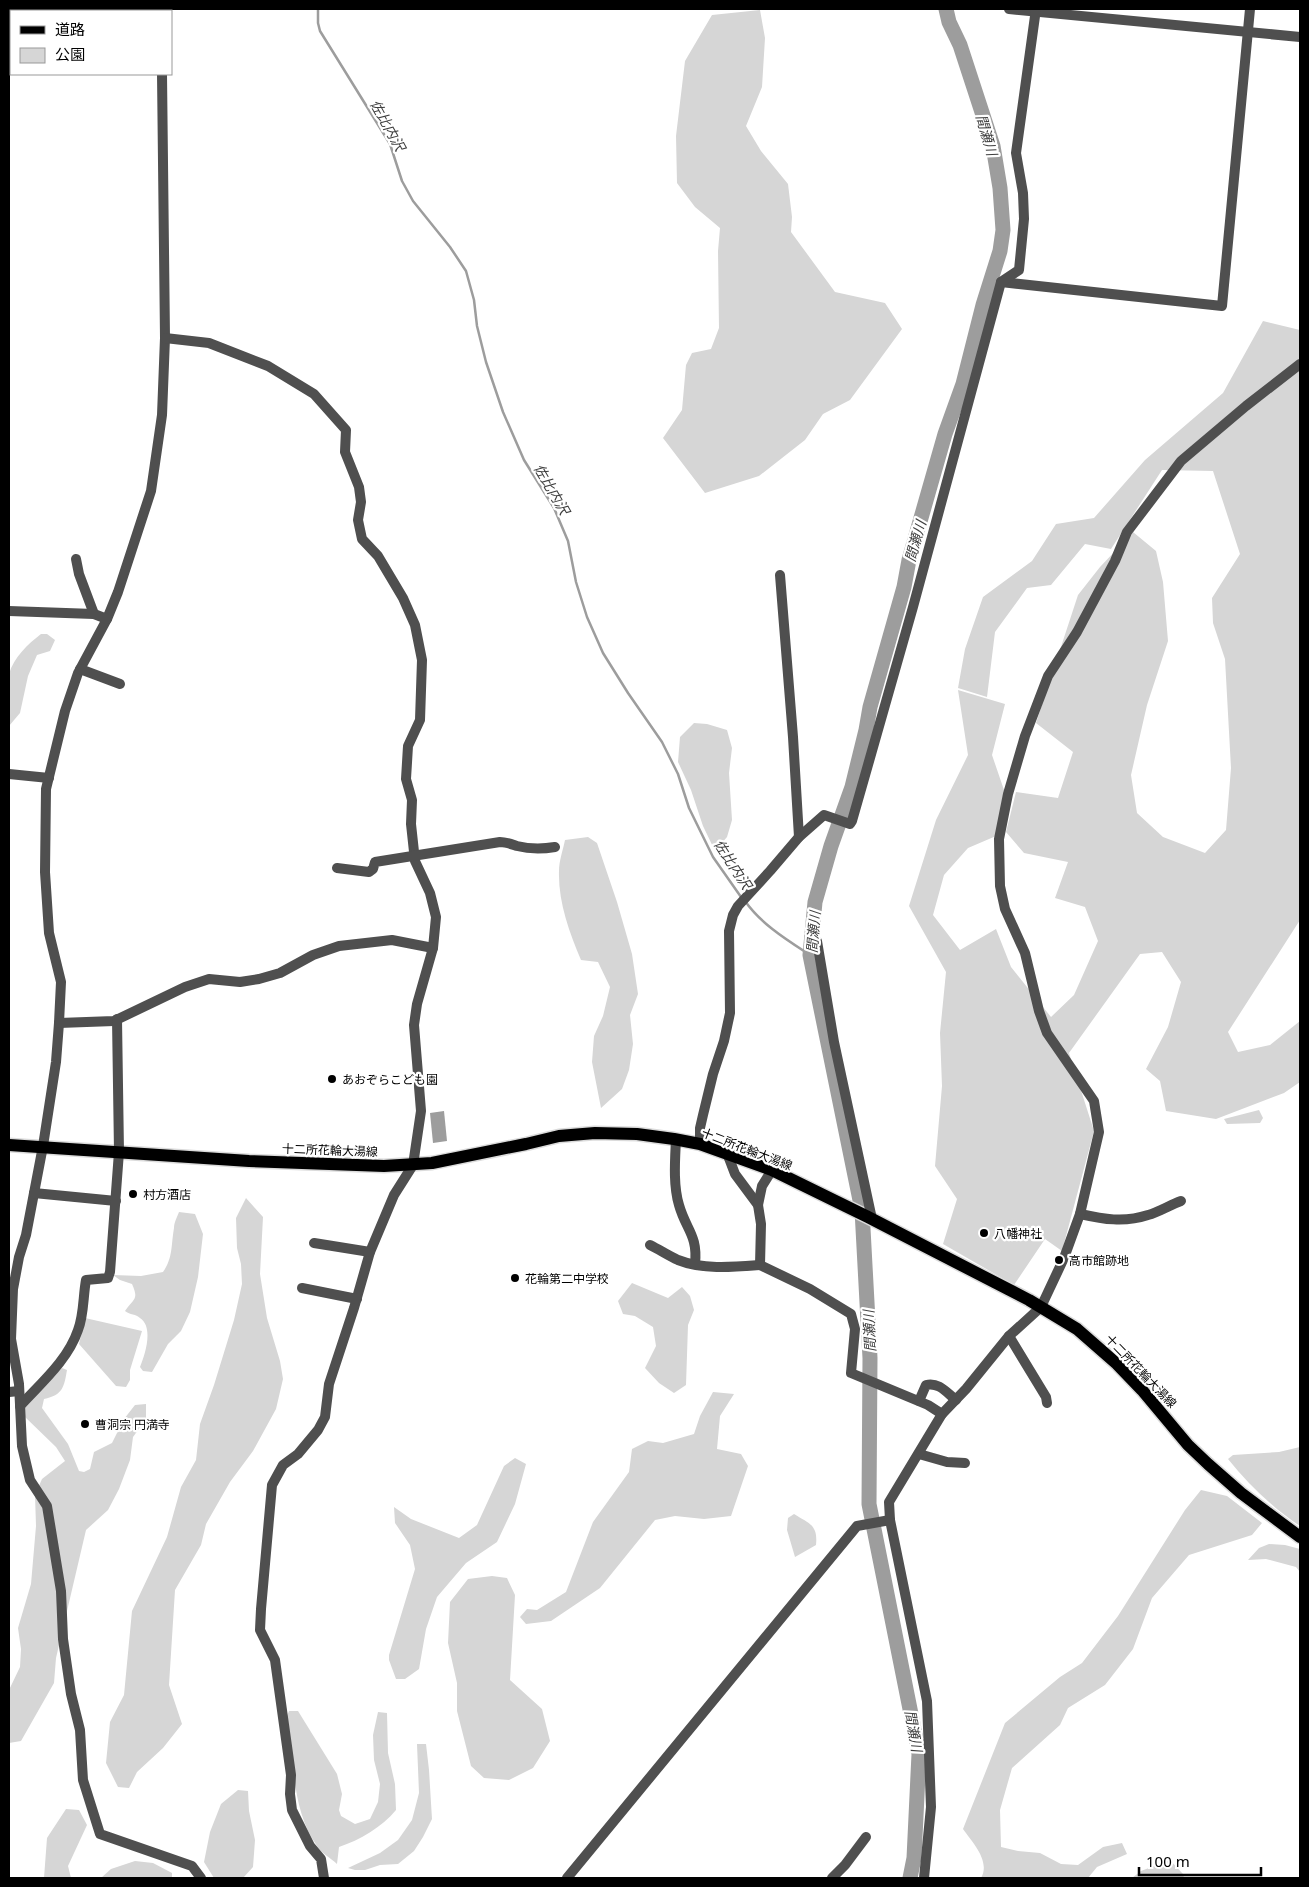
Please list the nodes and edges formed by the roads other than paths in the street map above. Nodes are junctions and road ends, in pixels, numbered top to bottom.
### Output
1 (1009, 9) edge
2 (1250, 9) edge
3 (1036, 10) edge
4 (1247, 31) junction
5 (1300, 36) edge
6 (162, 75) edge
7 (1001, 282) junction
8 (165, 338) junction
9 (1300, 364) edge
10 (76, 559) dead end
11 (780, 575) dead end
12 (9, 611) edge
13 (94, 614) junction
14 (107, 619) junction
15 (80, 670) junction
16 (120, 684) dead end
17 (9, 774) edge
18 (49, 778) junction
19 (799, 837) junction
20 (555, 846) dead end
21 (414, 856) junction
22 (337, 868) dead end
23 (817, 941) dead end
24 (433, 948) junction
25 (117, 1020) junction
26 (59, 1023) junction
27 (676, 1139) junction
28 (700, 1144) junction
29 (9, 1145) edge
30 (43, 1146) junction
31 (119, 1152) junction
32 (727, 1153) junction
33 (413, 1165) junction
34 (772, 1170) junction
35 (34, 1193) junction
36 (116, 1201) junction
37 (1181, 1201) dead end
38 (758, 1205) junction
39 (1080, 1214) junction
40 (870, 1218) junction
41 (314, 1243) dead end
42 (650, 1245) dead end
43 (370, 1252) junction
44 (695, 1264) junction
45 (760, 1265) junction
46 (302, 1288) dead end
47 (357, 1299) junction
48 (1041, 1307) junction
49 (10, 1323) edge
50 (1009, 1336) junction
51 (14, 1392) edge
52 (956, 1400) junction
53 (919, 1401) junction
54 (1047, 1403) dead end
55 (20, 1406) junction
56 (942, 1414) junction
57 (919, 1454) junction
58 (965, 1463) dead end
59 (887, 1520) junction
60 (1300, 1537) edge
61 (866, 1837) dead end
62 (201, 1878) edge
63 (324, 1878) edge
64 (567, 1878) edge
65 (832, 1878) edge
66 (924, 1878) edge

1 - 3 street
2 - 4 street
3 - 4 street
3 - 7 street
4 - 5 street
4 - 7 street
6 - 8 street
7 - 19 street
8 - 14 street
8 - 21 street
9 - 39 street
10 - 13 street
11 - 19 street
12 - 13 street
13 - 14 street
14 - 15 street
15 - 16 street
15 - 18 street
17 - 18 street
18 - 26 street
19 - 28 street
20 - 21 street
21 - 22 street
21 - 24 street
23 - 40 street
24 - 25 street
24 - 33 street
25 - 26 street
25 - 31 street
26 - 30 street
27 - 28 main road, 十二所花輪大湯線
27 - 33 main road, 十二所花輪大湯線
27 - 44 street
28 - 32 main road, 十二所花輪大湯線
29 - 30 main road, 十二所花輪大湯線
30 - 31 main road, 十二所花輪大湯線
30 - 35 street
31 - 33 main road, 十二所花輪大湯線
31 - 36 street
32 - 34 main road, 十二所花輪大湯線
32 - 38 street
33 - 43 street
34 - 38 street
34 - 40 main road, 十二所花輪大湯線
35 - 36 street
35 - 49 street
36 - 55 street
37 - 39 street
38 - 45 street
39 - 48 street
40 - 48 main road, 十二所花輪大湯線
41 - 43 street
42 - 44 street
43 - 47 street
44 - 45 street
45 - 53 street
46 - 47 street
47 - 63 street
48 - 50 street
48 - 60 main road, 十二所花輪大湯線
49 - 51 street
50 - 52 street
50 - 54 street
51 - 55 street
52 - 53 street
52 - 56 street
53 - 56 street
55 - 62 street
56 - 57 street
57 - 58 street
57 - 59 street
59 - 64 street
59 - 66 street
61 - 65 street

